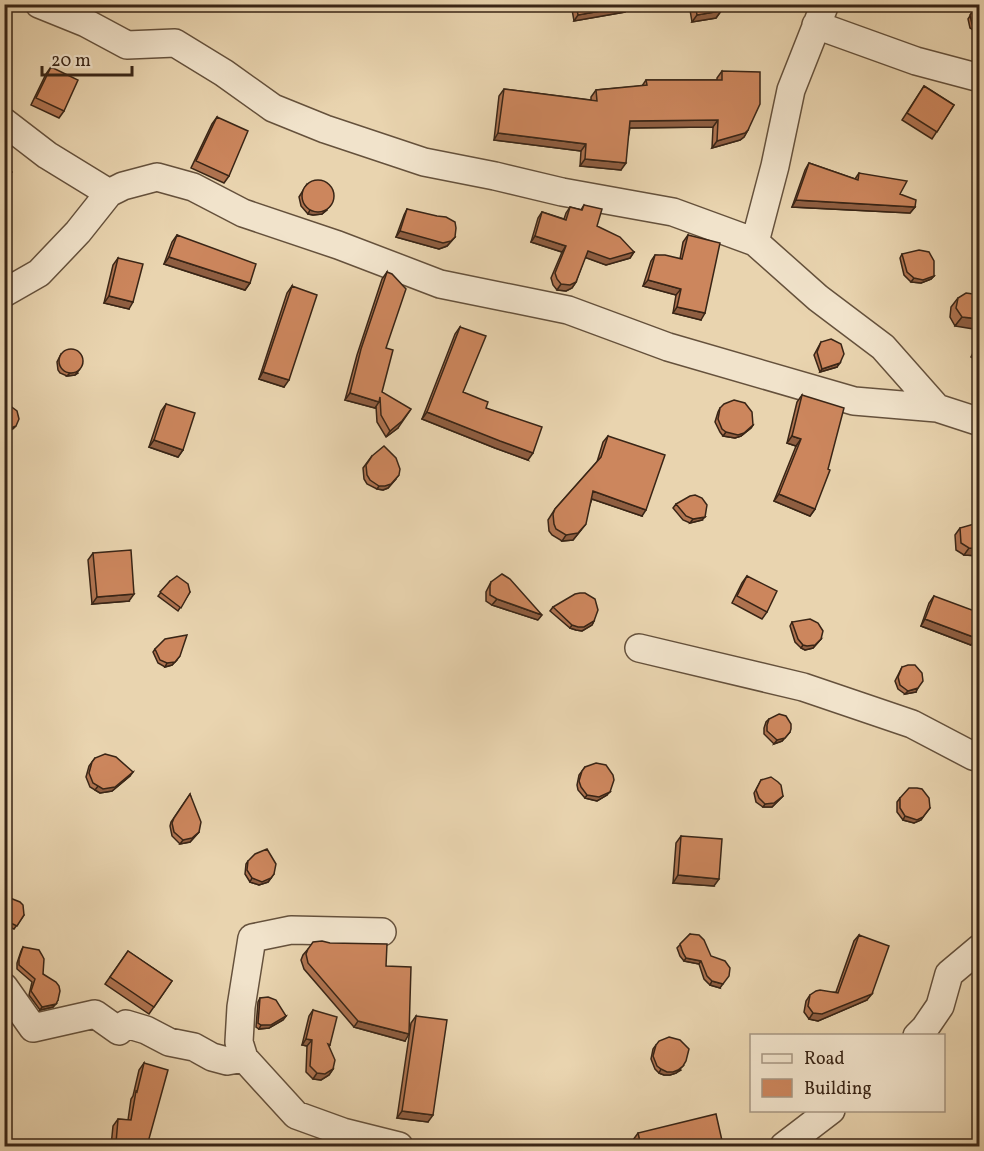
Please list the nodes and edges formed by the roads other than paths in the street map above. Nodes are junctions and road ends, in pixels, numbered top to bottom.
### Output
1 (39, 4) edge
2 (821, 15) edge
3 (980, 78) edge
4 (4, 122) edge
5 (109, 193) junction
6 (755, 242) junction
7 (4, 293) edge
8 (937, 408) junction
9 (980, 422) edge
10 (639, 648) dead end
11 (980, 758) edge
12 (382, 932) dead end
13 (980, 948) edge
14 (4, 987) edge
15 (918, 1034) edge
16 (243, 1058) junction
17 (828, 1112) edge
18 (399, 1146) edge
19 (784, 1146) edge

1 - 6 street
2 - 3 street
2 - 6 street
4 - 5 street
5 - 7 street
5 - 8 street
6 - 8 street
8 - 9 street
10 - 11 street
12 - 16 street
13 - 15 street
14 - 16 street
16 - 18 street
17 - 19 street

